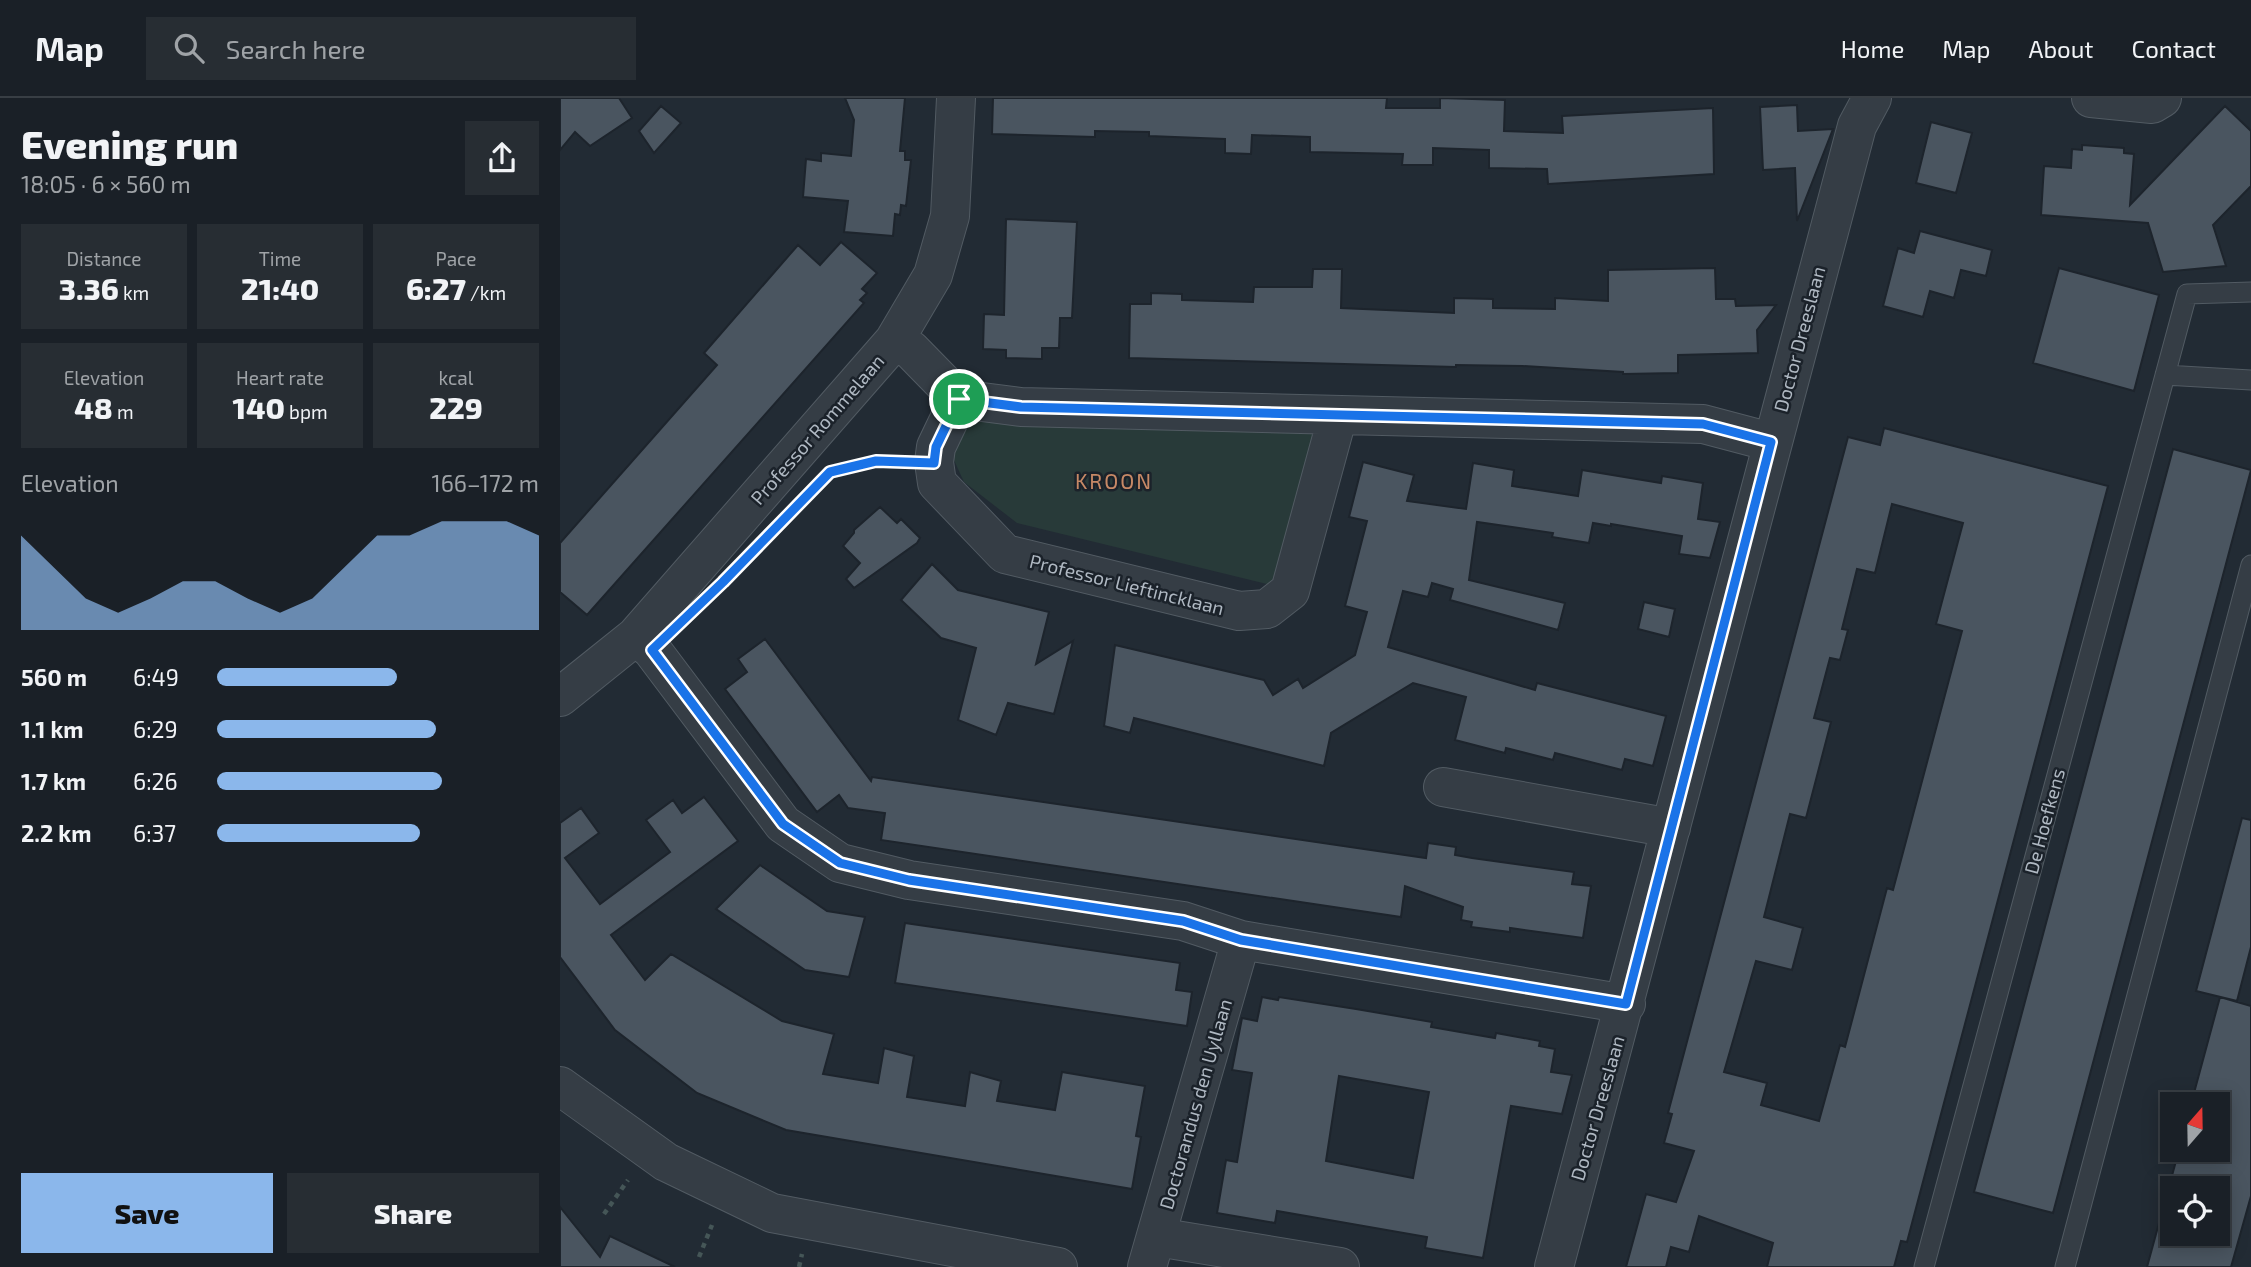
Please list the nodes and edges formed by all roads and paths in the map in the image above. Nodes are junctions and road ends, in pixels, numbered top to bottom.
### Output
1 (956, 98) edge
2 (1872, 98) edge
3 (2091, 98) edge
4 (2162, 98) edge
5 (2251, 292) edge
6 (894, 341) junction
7 (2165, 375) junction
8 (2251, 380) edge
9 (959, 399) junction
10 (1338, 415) junction
11 (1771, 442) junction
12 (934, 463) junction
13 (820, 482) dead end
14 (2251, 565) edge
15 (636, 636) junction
16 (560, 697) edge
17 (1443, 787) dead end
18 (1671, 828) junction
19 (1241, 940) junction
20 (1626, 1004) junction
21 (561, 1087) edge
22 (1152, 1252) edge
23 (1058, 1267) edge
24 (1340, 1267) edge
25 (1554, 1267) edge
26 (1924, 1267) edge
27 (2065, 1267) edge

1 - 6 street, Professor Rommelaan
2 - 11 street, Doctor Dreeslaan
3 - 4 street
5 - 7 lane, De Hoefkens
6 - 9 street
6 - 15 street, Professor Rommelaan
7 - 8 lane
7 - 26 lane, De Hoefkens
9 - 10 street
9 - 12 street
10 - 11 street
10 - 12 street, Professor Lieftincklaan
11 - 18 street, Doctor Dreeslaan
12 - 13 path
14 - 27 lane
15 - 16 street, Professor Rommelaan
15 - 19 street
17 - 18 street
18 - 20 street, Doctor Dreeslaan
19 - 20 street
19 - 22 street, Doctorandus den Uyllaan
20 - 25 street, Doctor Dreeslaan
21 - 23 street
22 - 24 street

